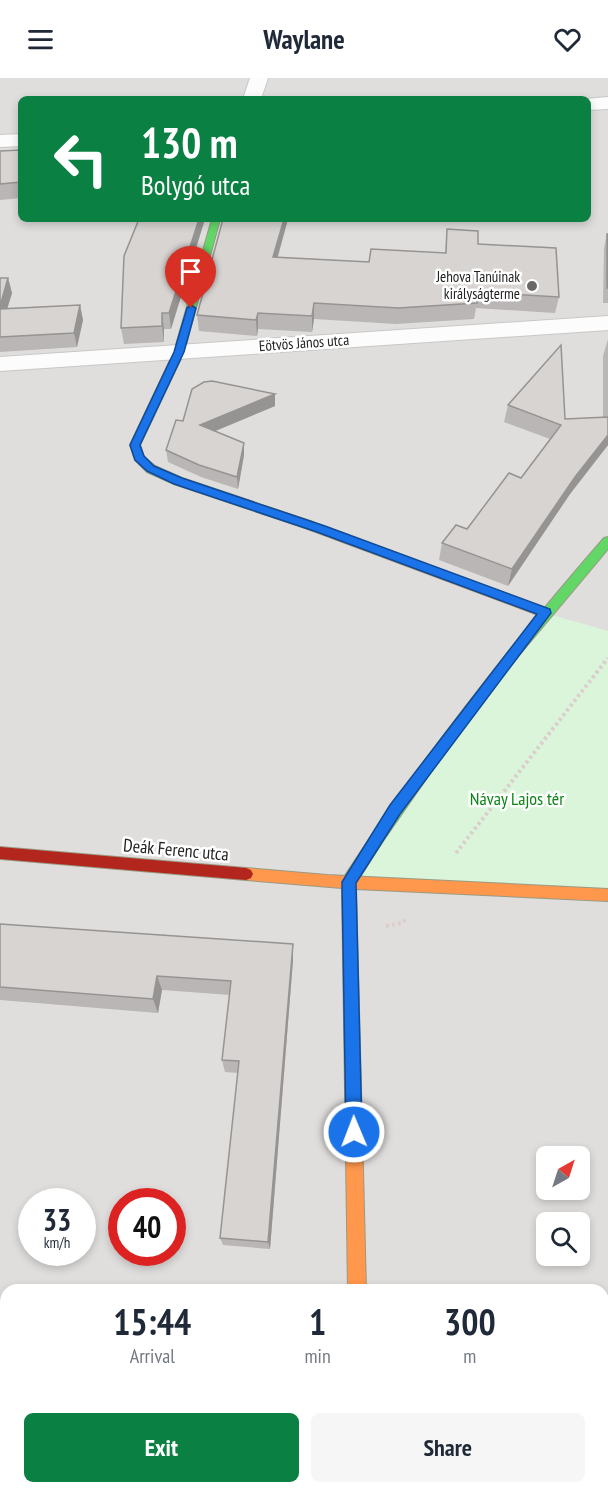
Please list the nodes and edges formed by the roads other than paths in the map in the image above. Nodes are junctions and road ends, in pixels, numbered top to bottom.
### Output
1 (260, 78) edge
2 (253, 96) edge
3 (608, 103) edge
4 (591, 104) edge
5 (18, 140) edge
6 (0, 141) edge
7 (215, 222) edge
8 (608, 322) edge
9 (179, 352) junction
10 (0, 364) edge
11 (608, 541) edge
12 (545, 613) junction
13 (0, 853) edge
14 (349, 882) junction
15 (608, 895) edge
16 (357, 1284) edge

1 - 2 street
3 - 4 street
5 - 6 street
7 - 9 street
8 - 9 street, Eötvös János utca
9 - 10 street, Eötvös János utca
9 - 12 street
11 - 12 street
12 - 14 street
13 - 14 street, Deák Ferenc utca
14 - 15 street
14 - 16 street

